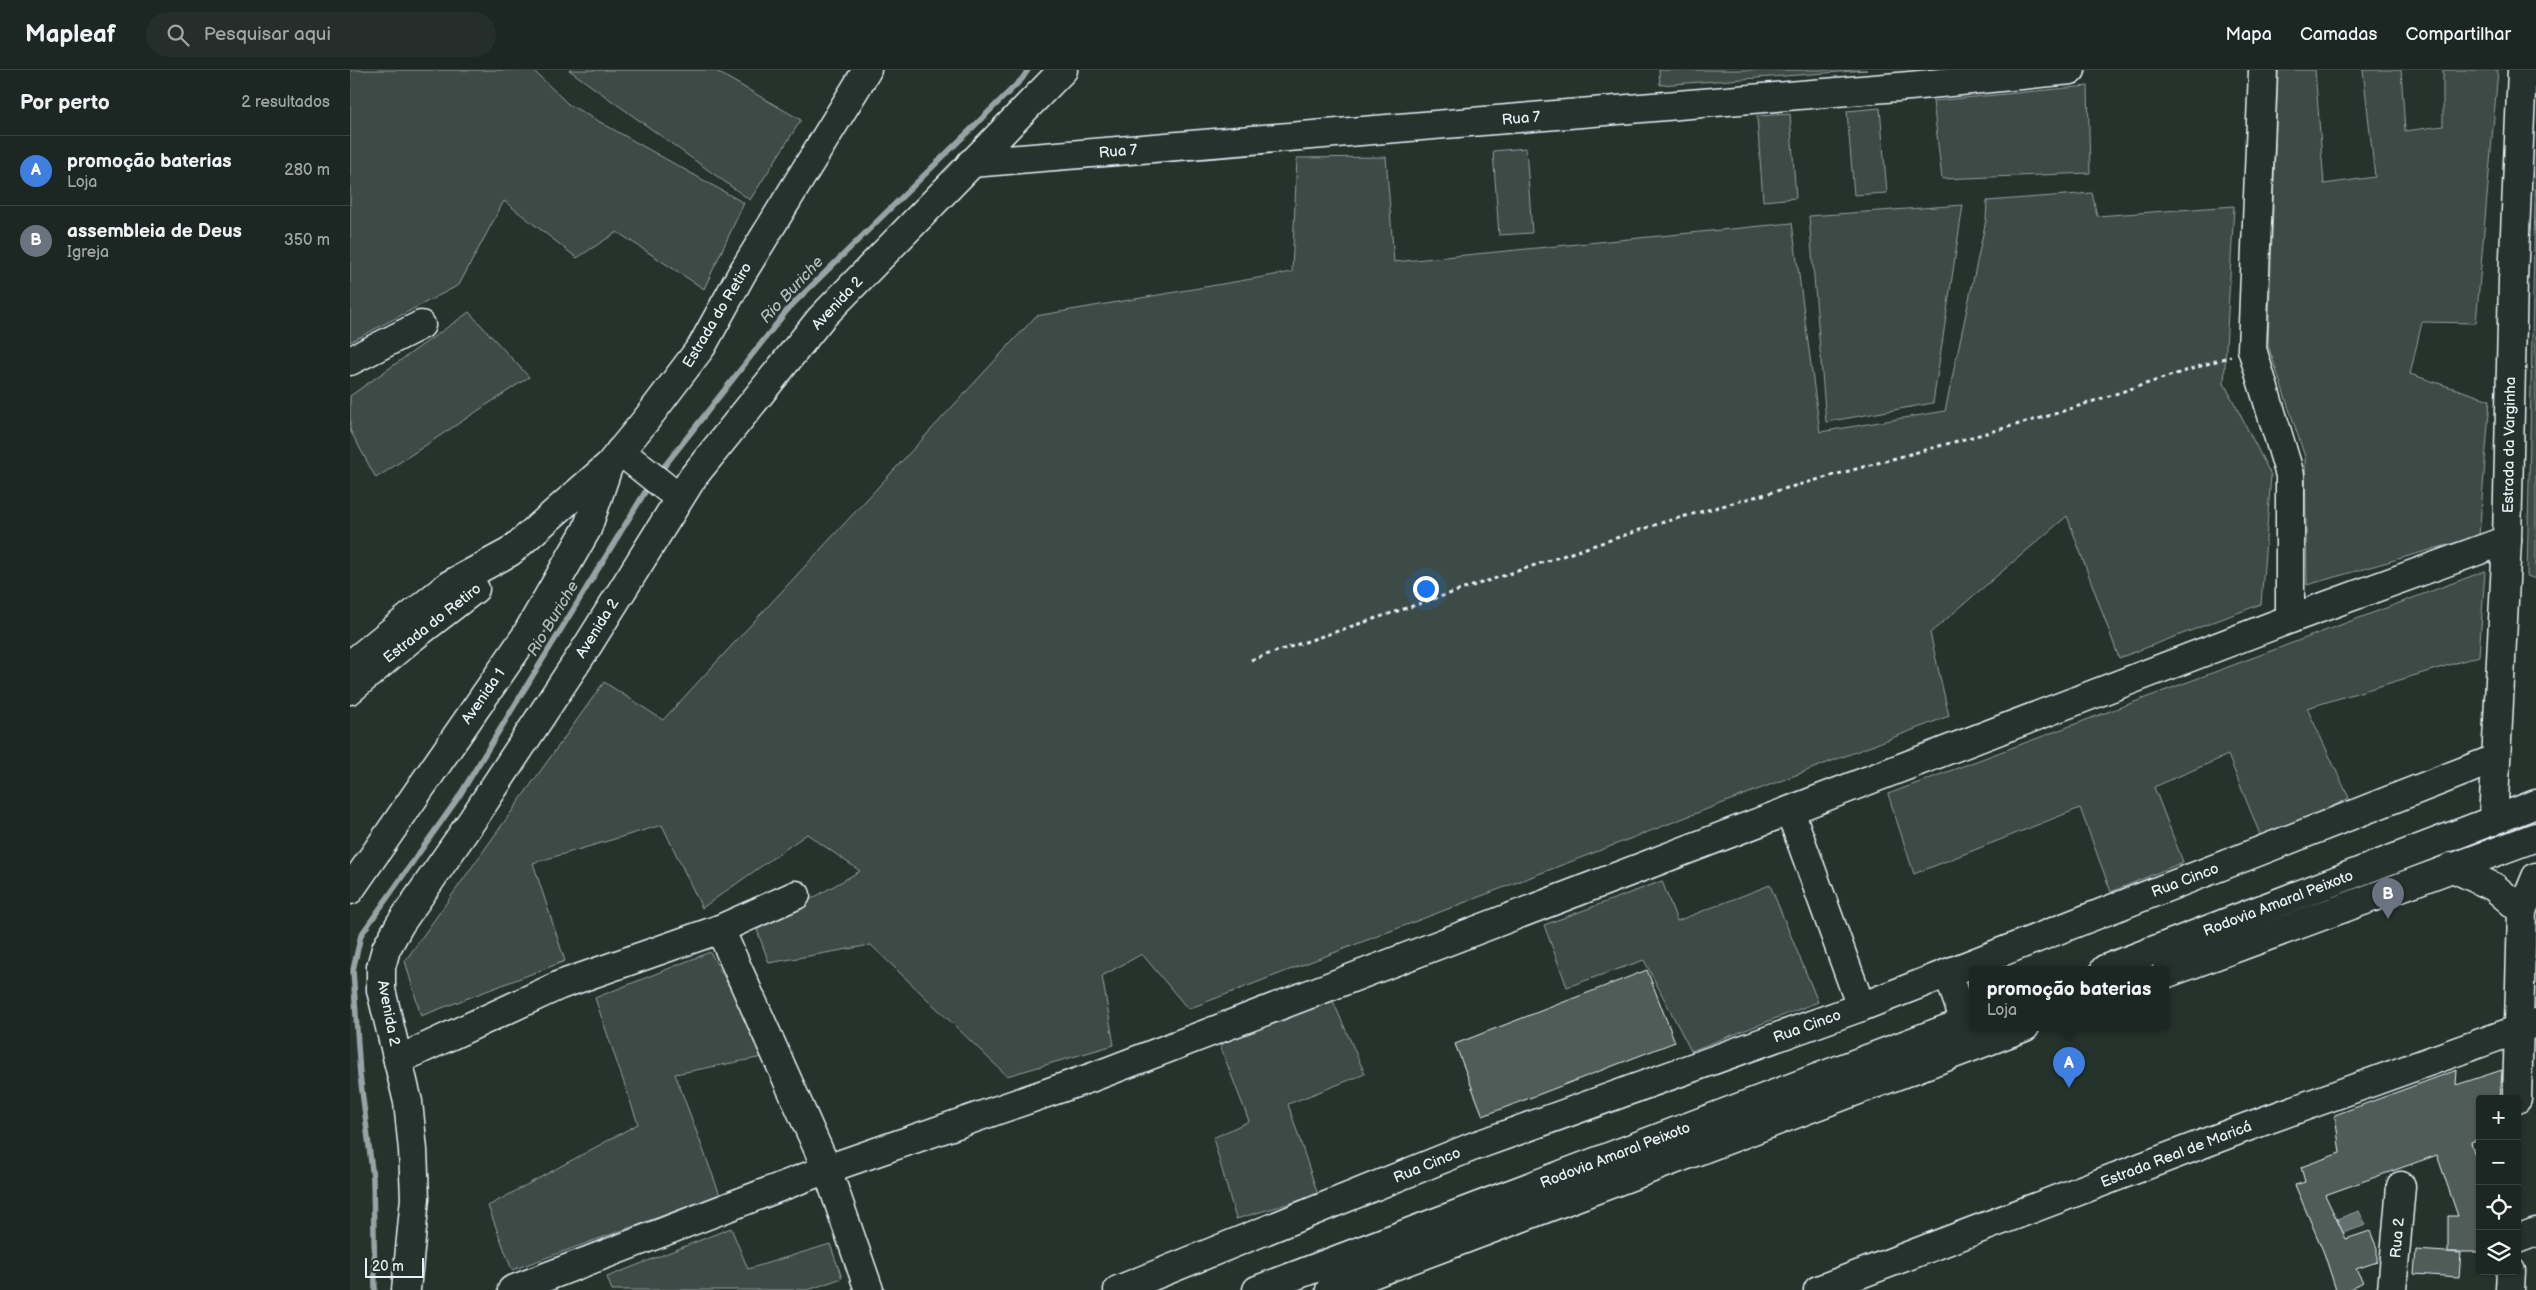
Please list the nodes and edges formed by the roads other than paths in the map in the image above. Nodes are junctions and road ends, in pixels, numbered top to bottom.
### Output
1 (867, 70) edge
2 (1063, 70) edge
3 (2071, 70) edge
4 (2263, 70) edge
5 (2522, 70) edge
6 (1909, 78) edge
7 (971, 163) junction
8 (421, 325) dead end
9 (350, 361) edge
10 (615, 458) junction
11 (663, 485) junction
12 (2507, 540) junction
13 (510, 552) junction
14 (2290, 619) junction
15 (350, 664) edge
16 (350, 690) edge
17 (2495, 758) junction
18 (2536, 804) edge
19 (1790, 811) junction
20 (2493, 820) junction
21 (2536, 837) edge
22 (2451, 867) junction
23 (2536, 877) edge
24 (350, 890) edge
25 (796, 895) dead end
26 (2522, 911) junction
27 (720, 929) junction
28 (2113, 966) edge
29 (1948, 973) junction
30 (2169, 973) edge
31 (1860, 1007) junction
32 (1969, 1021) edge
33 (2528, 1026) edge
34 (2014, 1031) edge
35 (398, 1060) junction
36 (2518, 1095) edge
37 (827, 1170) junction
38 (2401, 1186) dead end
39 (2536, 1232) edge
40 (2521, 1238) edge
41 (2510, 1275) edge
42 (406, 1290) edge
43 (512, 1290) edge
44 (869, 1290) edge
45 (1118, 1290) edge
46 (1256, 1290) edge
47 (1330, 1290) edge
48 (1818, 1290) edge
49 (2392, 1290) edge
50 (2510, 1290) edge

1 - 10 main road, Estrada do Retiro
2 - 7 main road, Avenida 2
3 - 6 main road, Rua 7
4 - 14 main road
5 - 12 main road, Estrada da Varginha
6 - 7 main road, Rua 7
7 - 11 main road, Avenida 2
8 - 9 main road
10 - 11 main road
10 - 13 main road, Estrada do Retiro
10 - 24 main road, Avenida 1
11 - 35 main road, Avenida 2
12 - 14 main road
12 - 17 main road, Estrada da Varginha
13 - 15 main road, Estrada do Retiro
13 - 16 main road, Estrada do Retiro
14 - 19 main road
17 - 20 main road, Estrada da Varginha
17 - 29 main road, Rua Cinco
18 - 20 main road, Rodovia Amaral Peixoto
19 - 31 main road
19 - 37 main road
20 - 28 main road, Rodovia Amaral Peixoto
21 - 22 main road, Rodovia Amaral Peixoto
22 - 26 main road
22 - 30 main road, Rodovia Amaral Peixoto
23 - 26 main road
25 - 27 main road
26 - 33 main road
27 - 35 main road
27 - 37 main road
29 - 31 main road, Rua Cinco
29 - 32 main road
31 - 45 main road, Rua Cinco
32 - 46 main road, Rodovia Amaral Peixoto
33 - 36 main road
33 - 48 main road, Estrada Real de Maricá
34 - 47 main road, Rodovia Amaral Peixoto
35 - 42 main road, Avenida 2
37 - 43 main road
37 - 44 main road
38 - 49 main road, Rua 2
39 - 40 main road
41 - 50 main road

